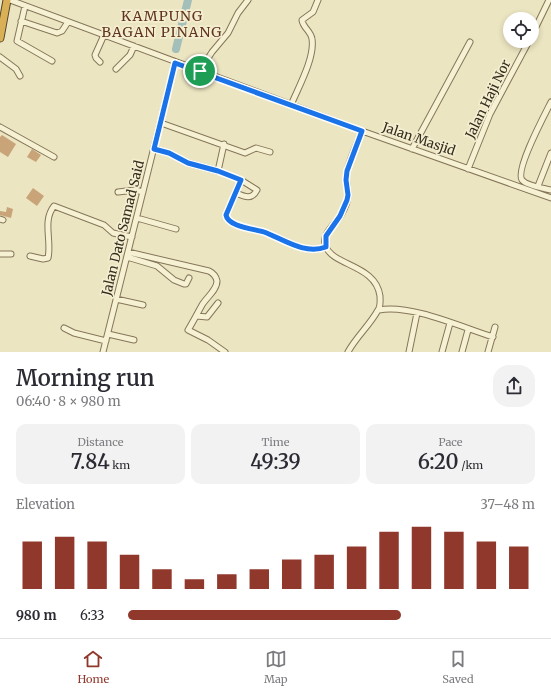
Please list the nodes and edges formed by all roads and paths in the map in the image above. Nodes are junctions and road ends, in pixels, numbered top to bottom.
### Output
1 (8, 0) edge
2 (248, 0) edge
3 (312, 0) edge
4 (318, 0) edge
5 (549, 0) edge
6 (25, 6) junction
7 (314, 9) junction
8 (21, 21) junction
9 (539, 21) edge
10 (68, 22) junction
11 (104, 35) junction
12 (0, 38) edge
13 (470, 42) dead end
14 (134, 46) junction
15 (525, 48) edge
16 (0, 57) edge
17 (52, 61) dead end
18 (100, 62) dead end
19 (175, 63) junction
20 (116, 69) dead end
21 (200, 71) junction
22 (20, 76) dead end
23 (551, 102) edge
24 (291, 105) junction
25 (549, 109) edge
26 (161, 122) junction
27 (0, 127) edge
28 (362, 131) junction
29 (224, 144) junction
30 (154, 149) junction
31 (412, 149) junction
32 (270, 152) dead end
33 (551, 153) edge
34 (54, 157) dead end
35 (468, 169) junction
36 (218, 171) junction
37 (241, 180) junction
38 (538, 186) junction
39 (551, 190) edge
40 (139, 191) junction
41 (118, 192) dead end
42 (236, 193) junction
43 (551, 198) edge
44 (137, 218) junction
45 (176, 229) dead end
46 (132, 237) junction
47 (326, 247) junction
48 (0, 254) edge
49 (11, 254) dead end
50 (128, 254) junction
51 (30, 256) dead end
52 (189, 278) dead end
53 (116, 299) junction
54 (218, 303) dead end
55 (144, 305) dead end
56 (379, 310) junction
57 (417, 313) junction
58 (197, 316) junction
59 (450, 323) junction
60 (496, 327) dead end
61 (64, 328) dead end
62 (468, 330) junction
63 (108, 334) junction
64 (492, 337) junction
65 (134, 340) dead end
66 (106, 341) junction
67 (103, 352) edge
68 (225, 352) edge
69 (348, 352) edge
70 (409, 352) edge
71 (442, 352) edge
72 (462, 352) edge
73 (488, 352) edge

1 - 6 street, Jalan Masjid
1 - 12 highway
2 - 21 street
3 - 7 street
4 - 7 street
5 - 9 street
6 - 8 street
6 - 10 street, Jalan Masjid
7 - 24 street
8 - 10 street
8 - 17 street
10 - 11 street, Jalan Masjid
11 - 14 street, Jalan Masjid
11 - 18 street
13 - 31 street
14 - 19 street, Jalan Masjid
14 - 20 street
15 - 35 street, Jalan Haji Nor
16 - 22 street
19 - 21 street, Jalan Masjid
19 - 26 street, Jalan Dato Samad Said
21 - 24 street, Jalan Masjid
23 - 25 street
24 - 28 street, Jalan Masjid
25 - 38 street
26 - 29 street
26 - 30 street, Jalan Dato Samad Said
27 - 34 street
28 - 31 street, Jalan Masjid
28 - 47 street
29 - 32 street
29 - 36 street
30 - 36 street
30 - 40 street, Jalan Dato Samad Said
31 - 35 street, Jalan Masjid
33 - 38 street
35 - 43 street, Jalan Masjid
36 - 37 street
37 - 42 street
37 - 42 street
38 - 39 street
40 - 41 street
40 - 44 street, Jalan Dato Samad Said
42 - 47 street
44 - 45 street
44 - 46 street, Jalan Dato Samad Said
46 - 50 street, Jalan Dato Samad Said
46 - 51 street
47 - 56 street
48 - 49 street
50 - 52 street
50 - 53 street, Jalan Dato Samad Said
50 - 58 street
53 - 55 street
53 - 63 street, Jalan Dato Samad Said
54 - 58 street
56 - 57 street
56 - 69 street
57 - 59 street
57 - 70 street
58 - 68 street
59 - 62 street
59 - 71 street
60 - 64 street
61 - 66 street
62 - 64 street
62 - 72 street
63 - 65 street
63 - 66 street, Jalan Dato Samad Said
64 - 73 street
66 - 67 street, Jalan Dato Samad Said

